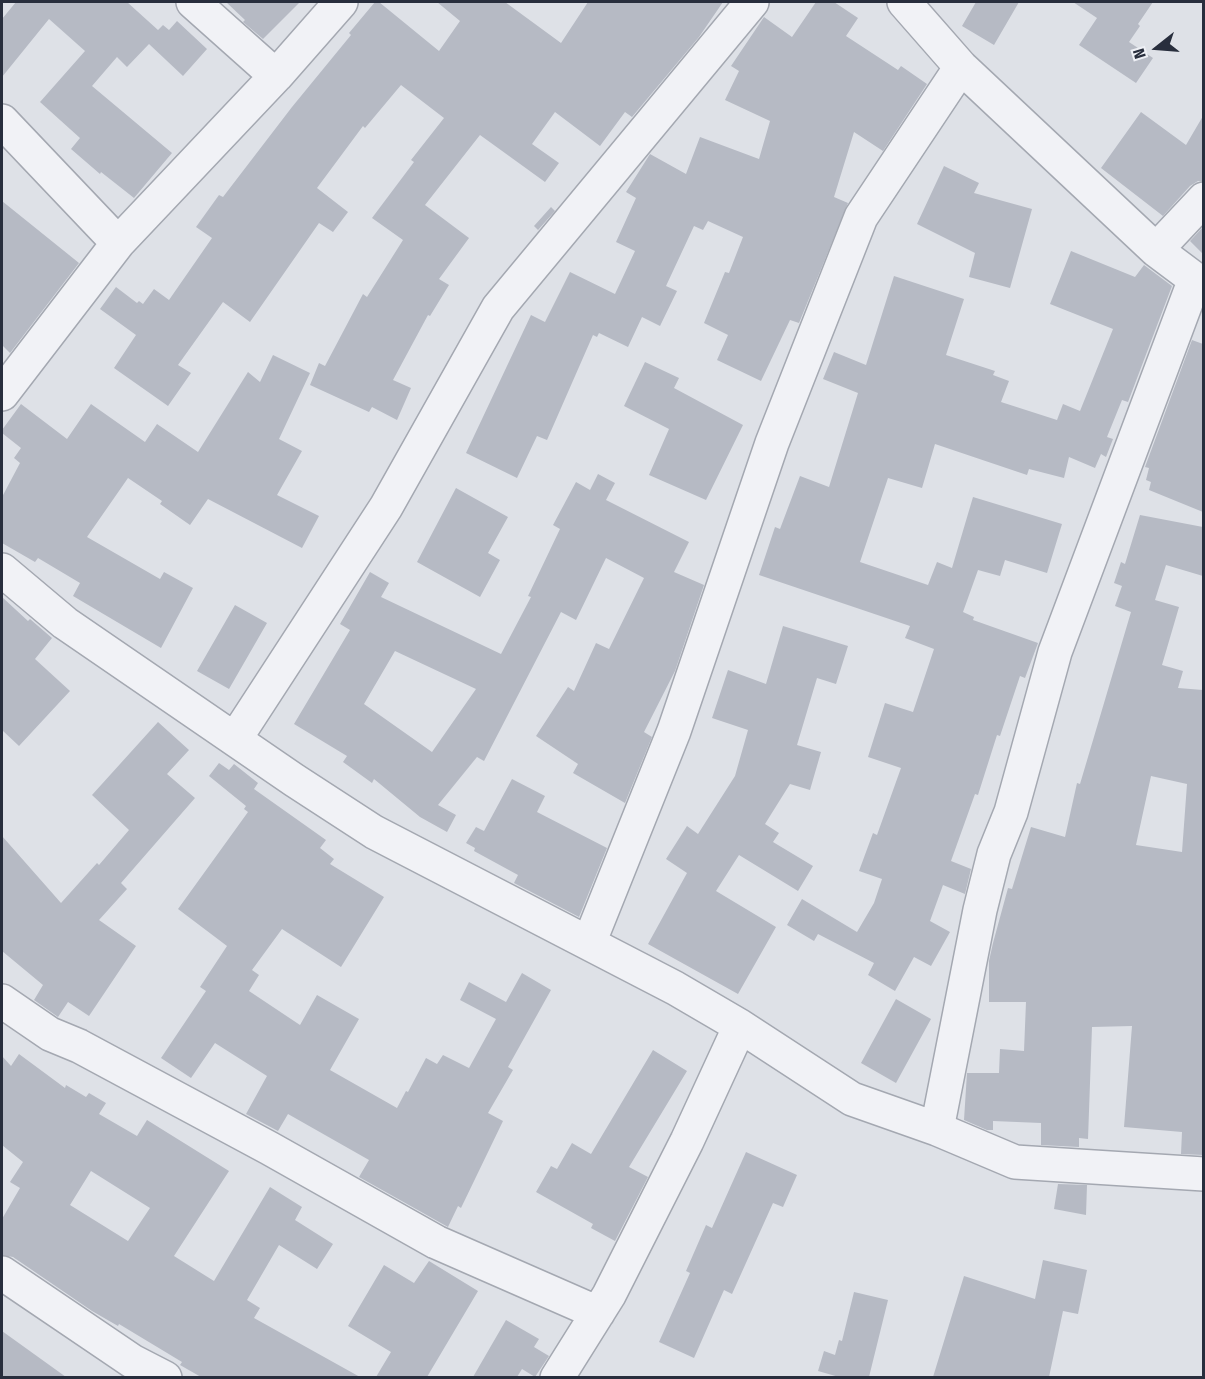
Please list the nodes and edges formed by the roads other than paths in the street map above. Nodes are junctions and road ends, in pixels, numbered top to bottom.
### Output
1 (193, 2) edge
2 (341, 2) edge
3 (752, 2) edge
4 (904, 2) edge
5 (961, 67) junction
6 (276, 76) junction
7 (2, 121) edge
8 (1203, 199) edge
9 (118, 243) junction
10 (1156, 250) junction
11 (1199, 283) edge
12 (2, 394) edge
13 (2, 570) edge
14 (235, 739) junction
15 (589, 943) junction
16 (2, 1002) edge
17 (740, 1026) junction
18 (937, 1129) junction
19 (1203, 1174) edge
20 (2, 1273) edge
21 (598, 1313) junction
22 (569, 1374) edge
23 (165, 1377) edge

1 - 6 street
2 - 6 street
3 - 14 street
4 - 5 street
5 - 10 street
5 - 15 street
6 - 9 street
7 - 9 street
8 - 10 street
9 - 12 street
10 - 11 street
11 - 18 street
13 - 14 street
14 - 15 street
15 - 17 street
16 - 21 street
17 - 18 street
17 - 21 street
18 - 19 street
20 - 23 street
21 - 22 street

